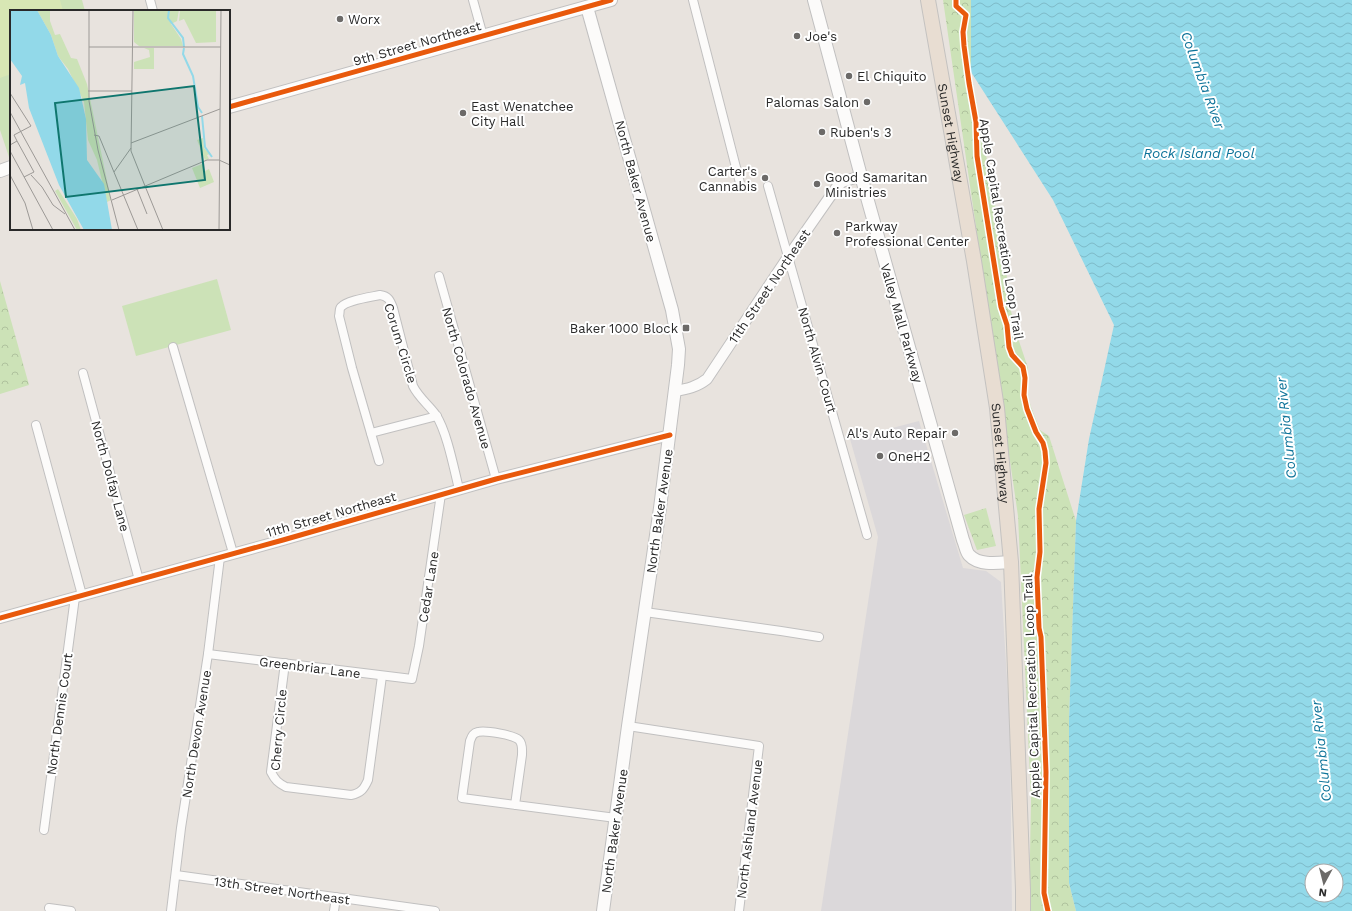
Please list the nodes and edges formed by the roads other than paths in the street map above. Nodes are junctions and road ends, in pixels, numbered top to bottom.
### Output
1 (150, 0) edge
2 (473, 0) edge
3 (611, 0) edge
4 (692, 0) edge
5 (814, 0) edge
6 (928, 0) edge
7 (586, 3) edge
8 (153, 10) edge
9 (483, 36) junction
10 (230, 107) edge
11 (10, 167) edge
12 (0, 170) edge
13 (861, 176) junction
14 (740, 183) dead end
15 (768, 186) dead end
16 (788, 256) junction
17 (439, 276) dead end
18 (173, 347) dead end
19 (83, 373) dead end
20 (675, 391) junction
21 (437, 416) junction
22 (36, 425) dead end
23 (371, 433) junction
24 (670, 435) junction
25 (379, 461) dead end
26 (496, 479) junction
27 (459, 489) junction
28 (442, 494) junction
29 (867, 535) dead end
30 (233, 553) junction
31 (220, 557) junction
32 (1011, 562) junction
33 (139, 580) junction
34 (78, 596) junction
35 (645, 612) junction
36 (0, 618) edge
37 (819, 637) dead end
38 (208, 654) junction
39 (285, 663) junction
40 (382, 676) junction
41 (412, 679) joint
42 (628, 726) junction
43 (515, 805) junction
44 (616, 818) junction
45 (44, 830) dead end
46 (176, 875) junction
47 (336, 897) junction
48 (49, 908) dead end
49 (70, 911) edge
50 (171, 911) edge
51 (334, 911) edge
52 (434, 911) edge
53 (603, 911) edge
54 (740, 911) edge
55 (1023, 911) edge

1 - 8 street
2 - 9 street
3 - 7 main road, 9th Street Northeast
4 - 14 street
5 - 13 main road, Valley Mall Parkway
6 - 32 highway, Sunset Highway
7 - 9 main road, 9th Street Northeast
7 - 20 main road, North Baker Avenue
9 - 10 main road, 9th Street Northeast
11 - 12 main road
13 - 16 street, 11th Street Northeast
13 - 32 main road, Valley Mall Parkway
15 - 16 street, North Alvin Court
16 - 20 street, 11th Street Northeast
16 - 29 street, North Alvin Court
17 - 26 street, North Colorado Avenue
18 - 30 street
19 - 33 street, North Dolfay Lane
20 - 24 main road, North Baker Avenue
21 - 23 street
21 - 23 street, Corum Circle
21 - 27 street, Corum Circle
22 - 34 street, North Dennis Court
23 - 25 street, Corum Circle
24 - 26 street, 11th Street Northeast
24 - 35 main road, North Baker Avenue
26 - 27 street, 11th Street Northeast
27 - 28 street, 11th Street Northeast
28 - 30 street, 11th Street Northeast
28 - 41 street, Cedar Lane
30 - 31 street, 11th Street Northeast
31 - 33 street, 11th Street Northeast
31 - 38 street, North Devon Avenue
32 - 55 highway, Sunset Highway
33 - 34 street, 11th Street Northeast
34 - 36 street, 11th Street Northeast
34 - 45 street, North Dennis Court
35 - 37 street
35 - 42 main road, North Baker Avenue
38 - 39 street, Greenbriar Lane
38 - 46 street, North Devon Avenue
39 - 40 street, Greenbriar Lane
39 - 40 street, Cherry Circle
40 - 41 street, Greenbriar Lane
42 - 44 main road, North Baker Avenue
42 - 54 street, North Ashland Avenue
43 - 43 street
43 - 44 street
44 - 53 main road, North Baker Avenue
46 - 47 street, 13th Street Northeast
46 - 50 street, North Devon Avenue
47 - 51 street
47 - 52 street, 13th Street Northeast
48 - 49 street

